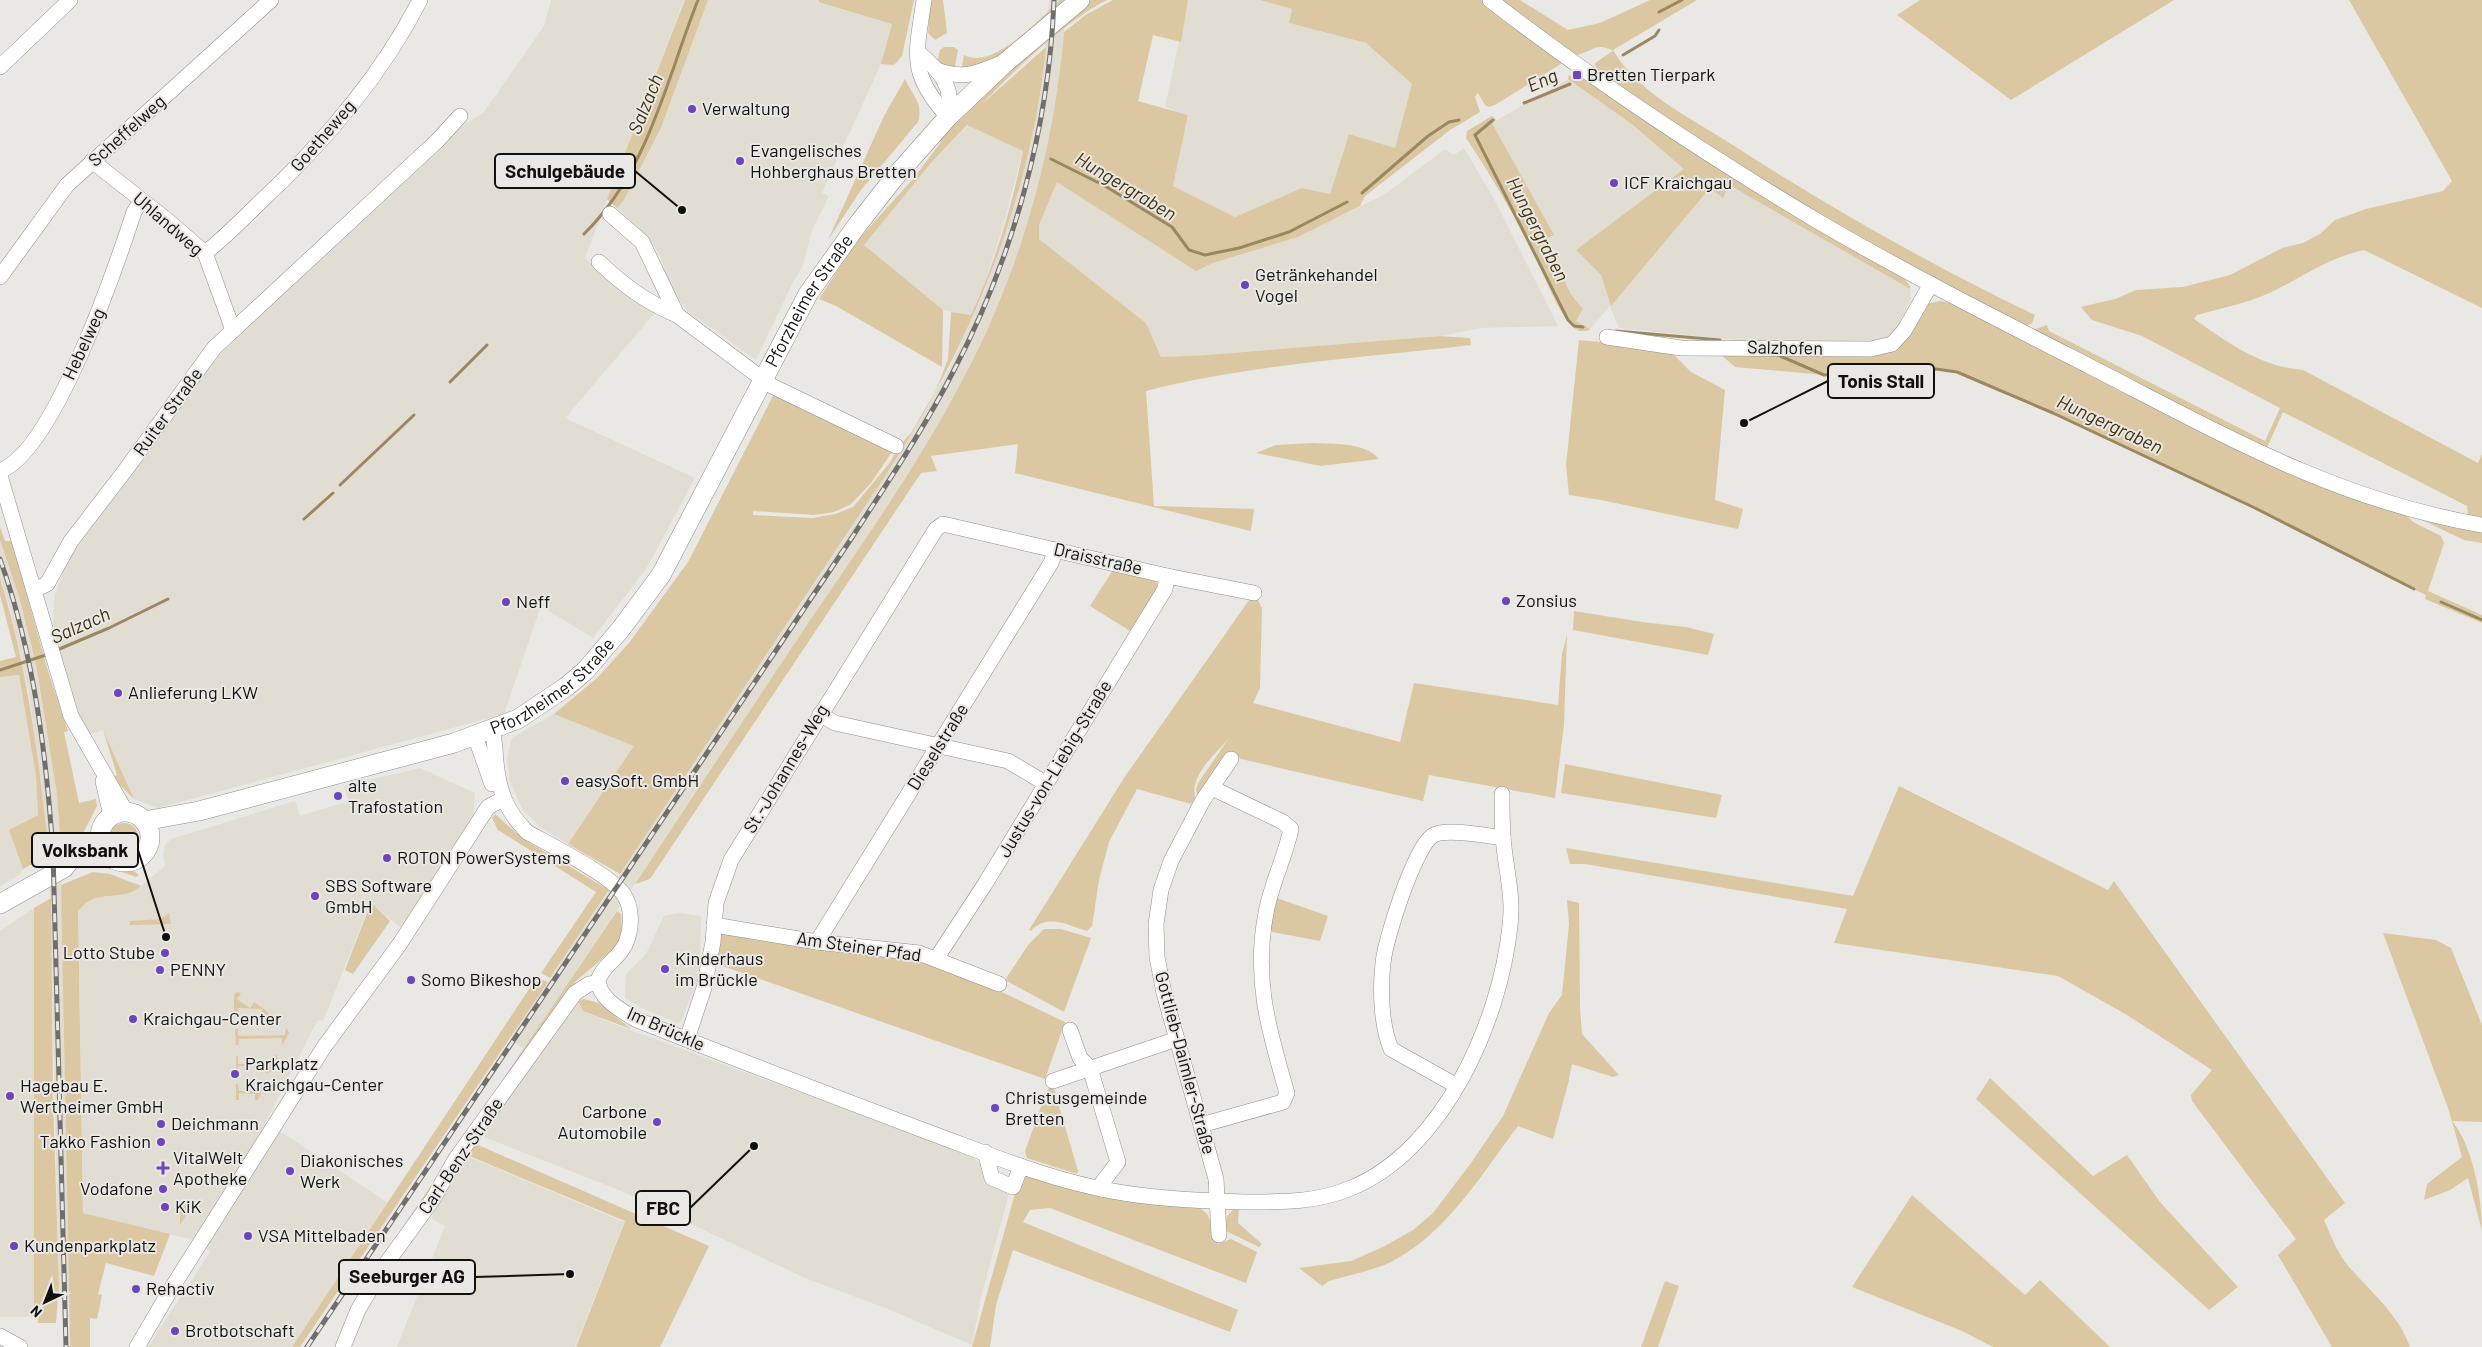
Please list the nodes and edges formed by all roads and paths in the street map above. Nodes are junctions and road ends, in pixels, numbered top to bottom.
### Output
1 (70, 0) edge
2 (271, 0) edge
3 (420, 0) edge
4 (924, 0) edge
5 (1080, 0) edge
6 (1490, 0) edge
7 (919, 53) junction
8 (1006, 62) junction
9 (0, 67) edge
10 (937, 70) junction
11 (460, 116) dead end
12 (948, 117) junction
13 (92, 161) junction
14 (142, 201) junction
15 (610, 214) dead end
16 (205, 253) junction
17 (599, 262) dead end
18 (0, 277) edge
19 (1931, 284) junction
20 (677, 315) junction
21 (233, 330) junction
22 (1606, 337) dead end
23 (762, 379) junction
24 (896, 446) dead end
25 (0, 471) edge
26 (0, 476) edge
27 (943, 524) joint
28 (2482, 525) edge
29 (1056, 549) junction
30 (1167, 576) junction
31 (34, 590) junction
32 (1254, 593) dead end
33 (820, 714) junction
34 (484, 733) junction
35 (938, 747) junction
36 (1231, 759) dead end
37 (1045, 783) junction
38 (1212, 788) junction
39 (1502, 794) dead end
40 (503, 799) junction
41 (119, 814) junction
42 (147, 830) junction
43 (1503, 838) junction
44 (103, 847) junction
45 (0, 904) edge
46 (714, 925) junction
47 (817, 942) junction
48 (936, 959) junction
49 (598, 983) junction
50 (999, 984) dead end
51 (1070, 1030) dead end
52 (688, 1039) junction
53 (1177, 1039) junction
54 (1090, 1068) junction
55 (1053, 1081) dead end
56 (1457, 1086) junction
57 (1201, 1126) junction
58 (985, 1152) junction
59 (1021, 1166) junction
60 (1100, 1189) junction
61 (1216, 1202) junction
62 (1219, 1235) dead end
63 (0, 1336) edge
64 (20, 1347) edge
65 (137, 1347) edge
66 (342, 1347) edge

1 - 9 street
2 - 13 street, Scheffelweg
3 - 16 street, Goetheweg
4 - 7 street
5 - 8 main road, Pforzheimer Straße
6 - 19 street
7 - 10 street
7 - 12 street
8 - 10 street
8 - 12 main road, Pforzheimer Straße
10 - 12 street
11 - 21 street, Ruiter Straße
12 - 23 main road, Pforzheimer Straße
13 - 14 street, Uhlandweg
13 - 18 street, Scheffelweg
14 - 16 street, Uhlandweg
14 - 25 street, Hebelweg
15 - 20 street, Pforzheimer Straße
16 - 21 street, Uhlandweg
17 - 20 street
19 - 22 street, Salzhofen
19 - 28 street
20 - 23 street, Pforzheimer Straße
21 - 31 street, Ruiter Straße
23 - 24 street, Pforzheimer Straße
23 - 34 main road, Pforzheimer Straße
26 - 31 street
27 - 29 street, Draisstraße
27 - 33 street, St.-Johannes-Weg
29 - 30 street, Draisstraße
29 - 35 street, Dieselstraße
30 - 32 street, Draisstraße
30 - 37 street, Justus-von-Liebig-Straße
31 - 41 street
33 - 35 street
33 - 46 street, St.-Johannes-Weg
34 - 40 street
34 - 42 main road, Pforzheimer Straße
35 - 37 street
35 - 47 street, Dieselstraße
36 - 38 street, Gottlieb-Daimler-Straße
37 - 48 street, Justus-von-Liebig-Straße
38 - 53 street, Gottlieb-Daimler-Straße
38 - 57 street
39 - 43 street, Im Brückle
40 - 49 street
40 - 65 street
41 - 42 main road
41 - 44 main road
42 - 44 main road
43 - 56 street, Im Brückle
43 - 56 street
44 - 45 main road
46 - 47 street, Am Steiner Pfad
46 - 52 street, St.-Johannes-Weg
47 - 48 street, Am Steiner Pfad
48 - 50 street, Am Steiner Pfad
49 - 52 street, Im Brückle
49 - 66 street, Carl-Benz-Straße
51 - 54 street
52 - 58 street, Im Brückle
53 - 54 street
53 - 57 street, Gottlieb-Daimler-Straße
54 - 55 street
54 - 60 street
56 - 61 street, Im Brückle
57 - 61 street, Gottlieb-Daimler-Straße
58 - 59 street, Im Brückle
58 - 59 street
59 - 60 street, Im Brückle
60 - 61 street, Im Brückle
61 - 62 street, Gottlieb-Daimler-Straße
63 - 64 street

